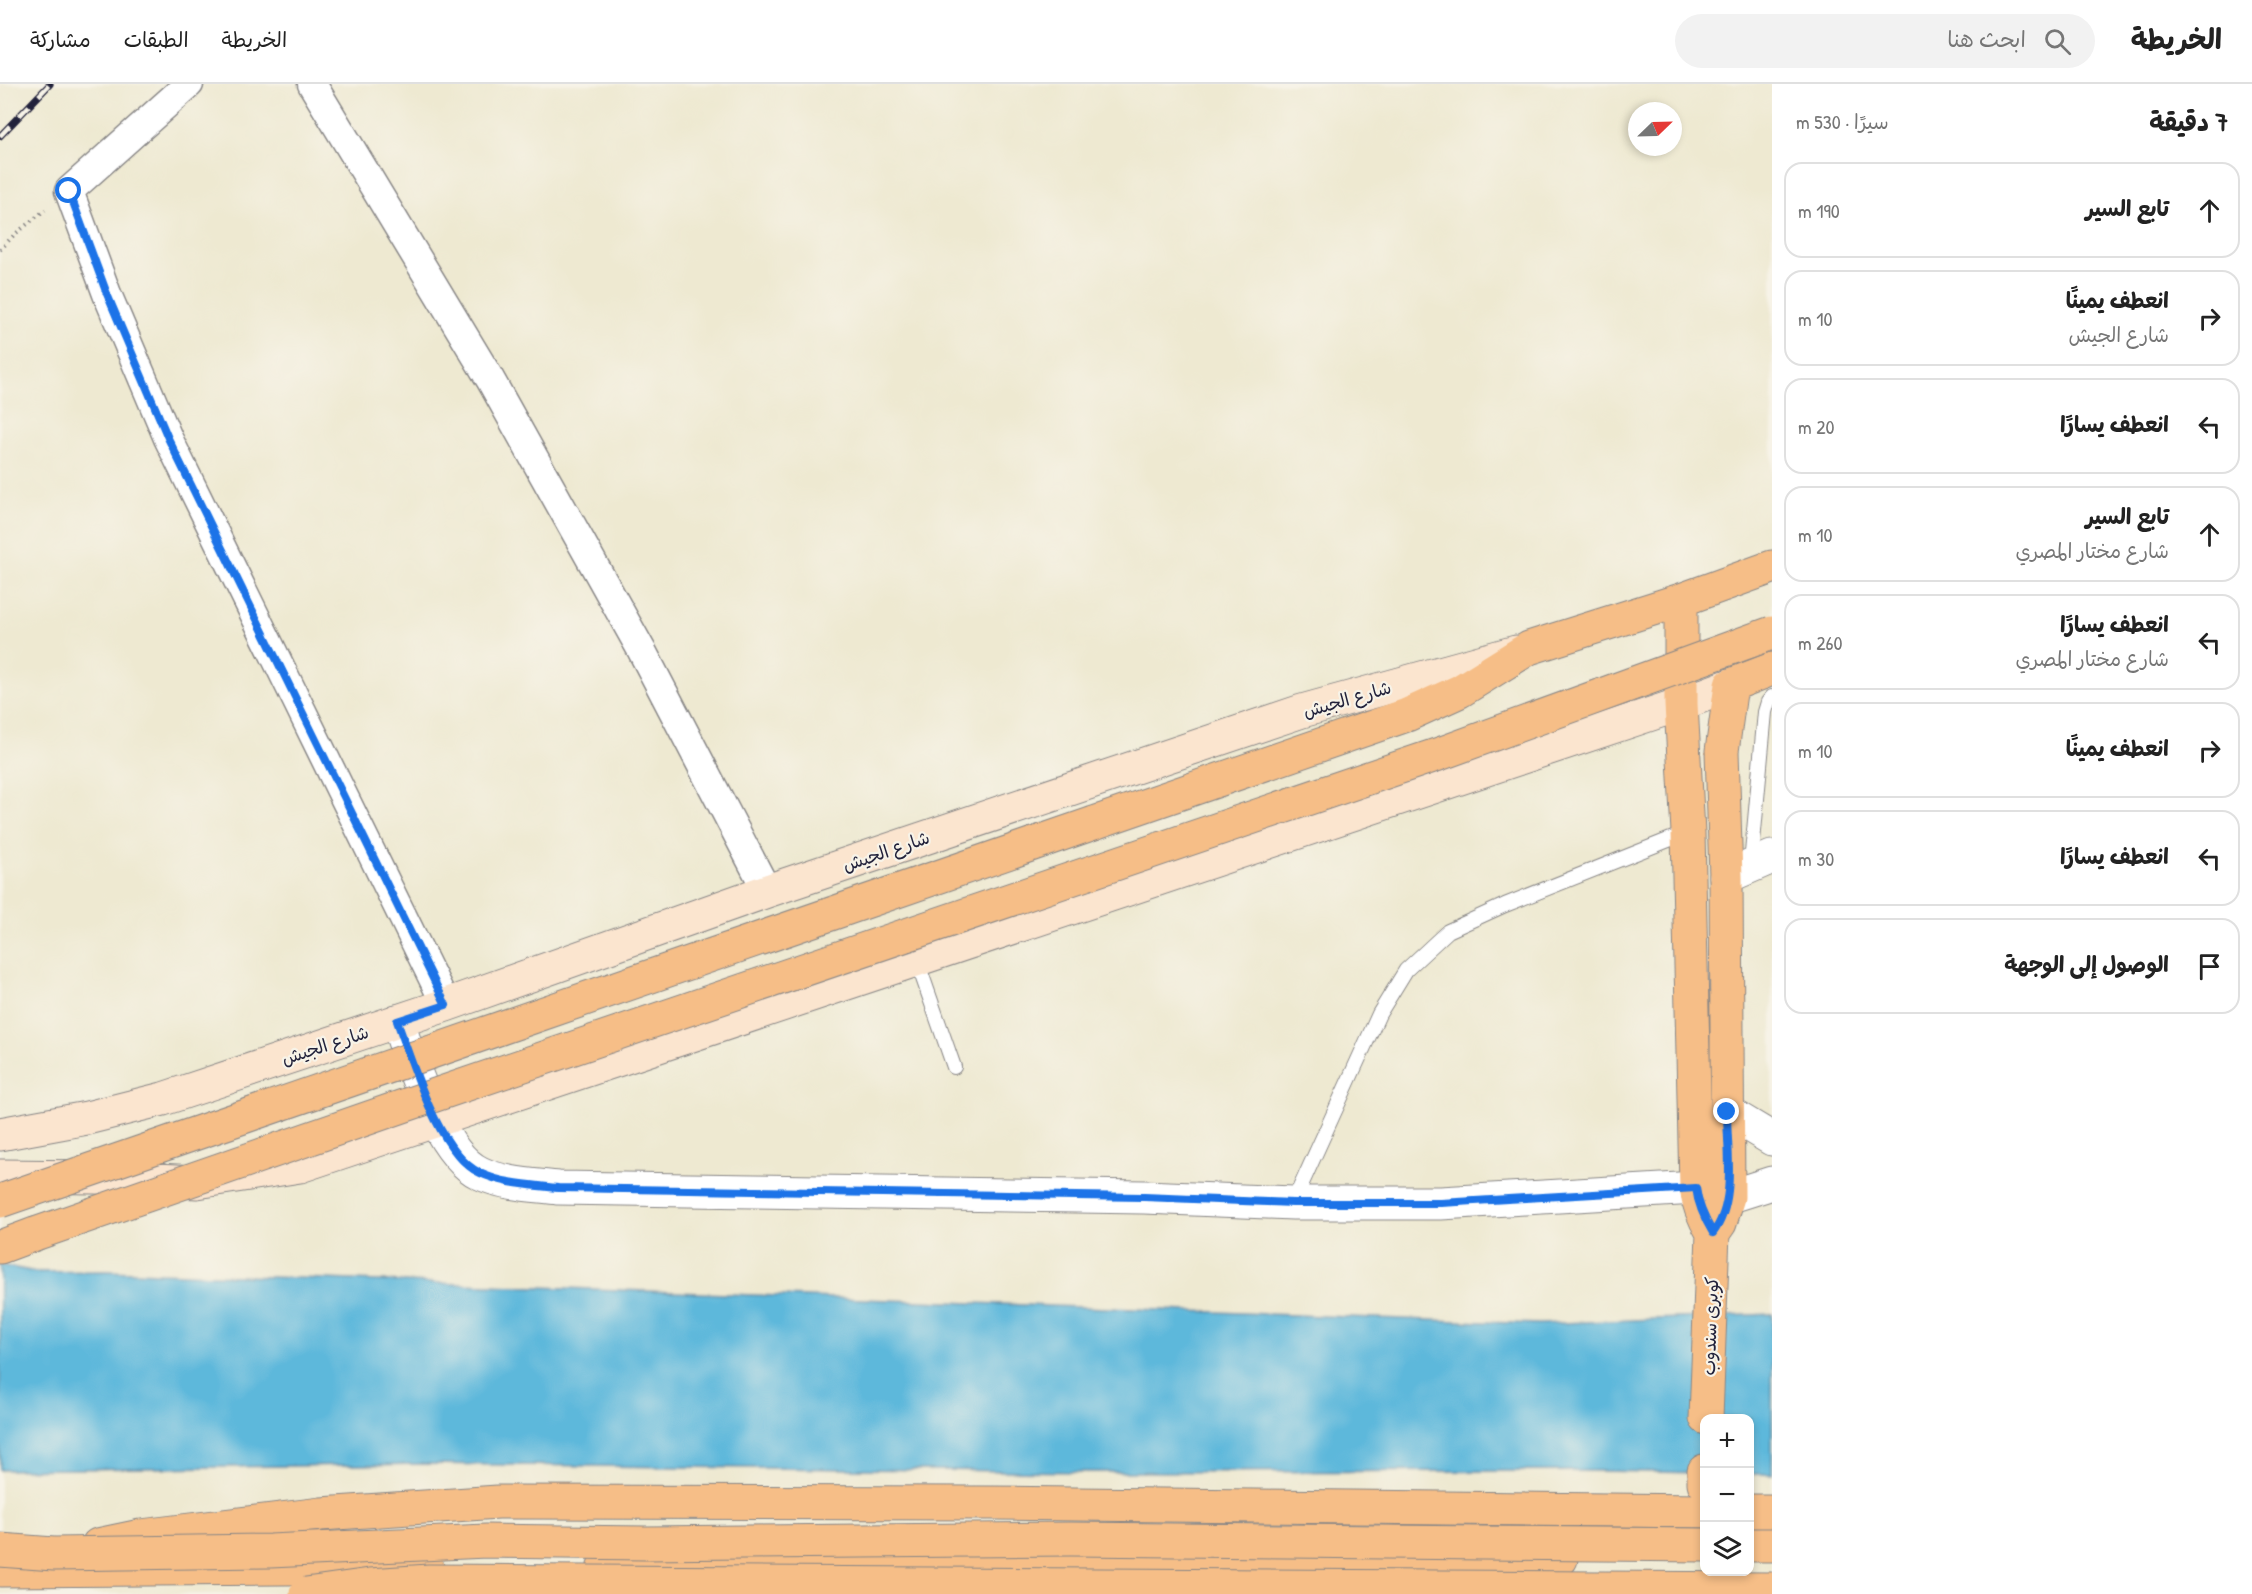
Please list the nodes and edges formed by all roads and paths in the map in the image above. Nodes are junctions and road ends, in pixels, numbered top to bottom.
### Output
1 (189, 84) edge
2 (312, 84) edge
3 (69, 191) junction
4 (0, 250) edge
5 (1772, 567) edge
6 (1681, 600) junction
7 (1772, 633) edge
8 (1529, 648) junction
9 (1772, 669) edge
10 (1731, 685) junction
11 (1772, 697) edge
12 (1681, 704) junction
13 (1723, 814) junction
14 (1688, 825) junction
15 (1750, 867) edge
16 (767, 891) junction
17 (917, 961) junction
18 (446, 1005) junction
19 (397, 1021) junction
20 (954, 1067) dead end
21 (1727, 1112) junction
22 (436, 1122) junction
23 (0, 1134) edge
24 (1772, 1139) edge
25 (0, 1176) edge
26 (1772, 1183) edge
27 (1696, 1188) junction
28 (1728, 1197) junction
29 (0, 1201) edge
30 (1293, 1203) junction
31 (1713, 1233) junction
32 (0, 1247) edge
33 (1707, 1414) edge
34 (1754, 1511) edge
35 (1772, 1511) edge
36 (1700, 1512) edge
37 (1700, 1519) edge
38 (1700, 1545) edge
39 (1754, 1545) edge
40 (1772, 1545) edge
41 (0, 1550) edge
42 (54, 1554) junction
43 (0, 1570) edge
44 (1715, 1576) edge
45 (1772, 1589) edge
46 (306, 1594) edge
47 (1719, 1594) edge

1 - 3 street
2 - 16 street
3 - 4 path
3 - 18 street
5 - 6 main road, شارع الجيش
6 - 8 main road, شارع الجيش
6 - 12 main road
7 - 32 main road, bridge
8 - 16 main road, شارع الجيش
8 - 29 main road, bridge
9 - 10 main road
10 - 12 main road
10 - 13 main road
11 - 15 lane
12 - 14 main road
12 - 17 main road
13 - 14 main road
13 - 15 main road
14 - 27 main road
14 - 30 lane
15 - 21 main road
16 - 18 main road, شارع الجيش
17 - 20 lane
17 - 22 main road
18 - 19 main road, شارع الجيش
19 - 22 street
19 - 23 main road, شارع الجيش
21 - 24 street
21 - 28 main road
22 - 25 main road
22 - 30 street
26 - 28 street
27 - 30 street
27 - 31 main road
28 - 31 main road
31 - 33 main road, كوبرى سندوب
34 - 35 main road
36 - 42 main road
37 - 43 main road
38 - 42 main road, bridge
39 - 40 main road
41 - 42 main road, bridge
44 - 47 main road
45 - 46 main road, bridge

